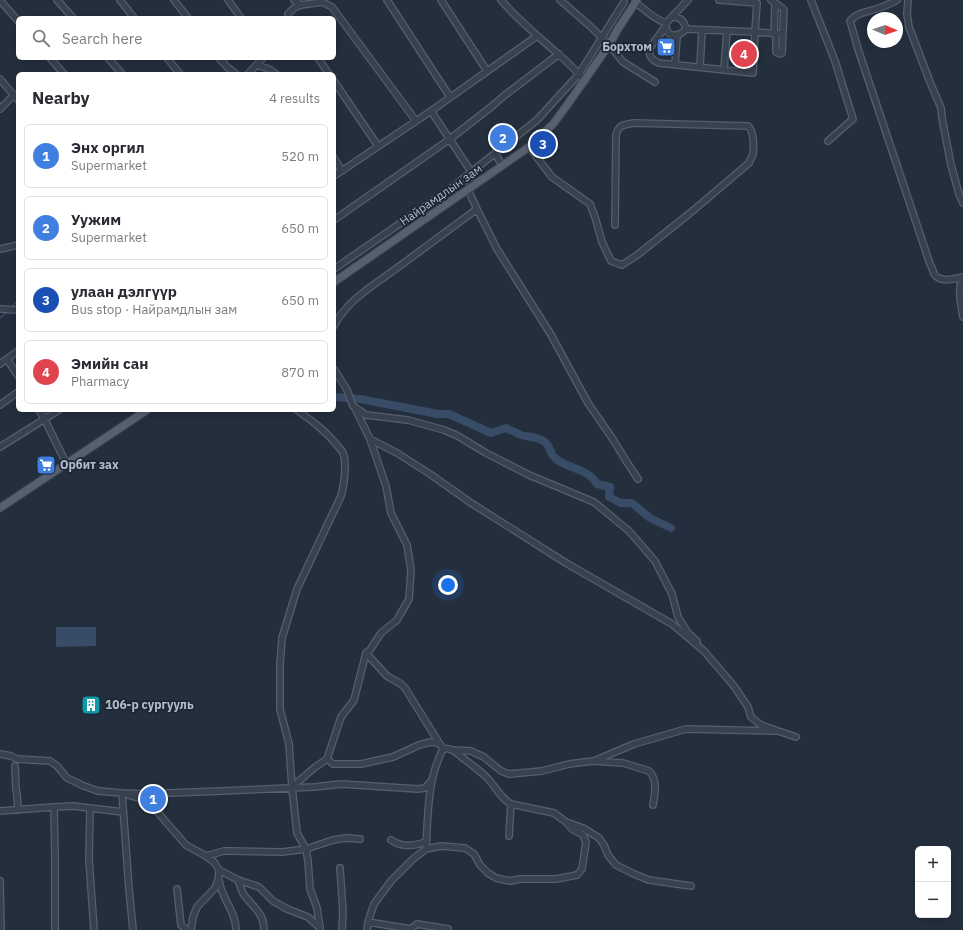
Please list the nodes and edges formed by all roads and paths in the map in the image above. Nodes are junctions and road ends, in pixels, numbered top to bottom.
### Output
1 (0, 0) edge
2 (57, 0) edge
3 (120, 0) edge
4 (174, 0) edge
5 (228, 0) edge
6 (294, 0) edge
7 (387, 0) edge
8 (442, 0) edge
9 (501, 0) edge
10 (560, 0) edge
11 (688, 0) edge
12 (719, 0) edge
13 (763, 0) edge
14 (810, 0) edge
15 (896, 0) edge
16 (908, 0) edge
17 (323, 1) edge
18 (623, 1) edge
19 (735, 1) edge
20 (758, 1) edge
21 (773, 2) edge
22 (634, 4) edge
23 (301, 5) junction
24 (70, 16) edge
25 (132, 16) edge
26 (186, 16) edge
27 (240, 16) edge
28 (288, 16) edge
29 (672, 17) junction
30 (16, 19) edge
31 (666, 24) junction
32 (686, 29) junction
33 (702, 30) junction
34 (726, 31) junction
35 (755, 32) junction
36 (777, 34) junction
37 (537, 36) junction
38 (677, 36) junction
39 (601, 38) junction
40 (609, 45) junction
41 (559, 54) junction
42 (52, 60) edge
43 (110, 60) edge
44 (169, 60) edge
45 (221, 60) edge
46 (262, 60) edge
47 (319, 60) edge
48 (258, 65) junction
49 (675, 65) junction
50 (700, 67) junction
51 (724, 70) junction
52 (487, 71) junction
53 (62, 72) edge
54 (120, 72) edge
55 (178, 72) edge
56 (233, 72) edge
57 (250, 72) edge
58 (273, 72) edge
59 (328, 72) edge
60 (579, 74) junction
61 (0, 79) edge
62 (585, 81) junction
63 (655, 82) dead end
64 (336, 84) edge
65 (14, 95) junction
66 (450, 97) junction
67 (16, 98) edge
68 (0, 109) edge
69 (431, 111) junction
70 (416, 121) junction
71 (450, 139) junction
72 (828, 141) dead end
73 (378, 146) junction
74 (529, 147) junction
75 (495, 153) junction
76 (336, 161) edge
77 (502, 166) junction
78 (342, 171) junction
79 (471, 172) junction
80 (336, 175) edge
81 (469, 189) junction
82 (963, 203) edge
83 (476, 209) junction
84 (336, 219) edge
85 (615, 226) dead end
86 (16, 245) edge
87 (0, 249) edge
88 (336, 268) edge
89 (963, 277) edge
90 (336, 281) edge
91 (0, 309) edge
92 (16, 310) edge
93 (963, 317) edge
94 (336, 322) edge
95 (16, 352) edge
96 (7, 359) junction
97 (0, 364) edge
98 (336, 371) edge
99 (16, 373) edge
100 (16, 393) edge
101 (0, 405) edge
102 (353, 405) junction
103 (40, 412) edge
104 (56, 412) edge
105 (144, 412) edge
106 (300, 412) edge
107 (45, 420) junction
108 (370, 439) junction
109 (0, 447) edge
110 (66, 463) junction
111 (638, 479) dead end
112 (0, 508) edge
113 (704, 651) junction
114 (366, 654) junction
115 (778, 731) junction
116 (796, 737) dead end
117 (442, 747) junction
118 (453, 750) junction
119 (0, 754) edge
120 (327, 759) junction
121 (593, 762) junction
122 (15, 766) dead end
123 (432, 780) junction
124 (292, 787) junction
125 (122, 793) junction
126 (511, 804) junction
127 (652, 805) dead end
128 (54, 807) junction
129 (90, 809) junction
130 (18, 810) junction
131 (0, 811) edge
132 (123, 812) junction
133 (566, 822) junction
134 (509, 836) dead end
135 (360, 839) dead end
136 (391, 840) dead end
137 (426, 842) junction
138 (306, 849) junction
139 (426, 849) junction
140 (206, 856) junction
141 (340, 868) dead end
142 (219, 870) junction
143 (218, 880) junction
144 (238, 880) junction
145 (0, 881) edge
146 (691, 886) dead end
147 (177, 889) dead end
148 (368, 922) junction
149 (320, 929) edge
150 (448, 929) edge
151 (1, 930) edge
152 (55, 930) edge
153 (94, 930) edge
154 (134, 930) edge
155 (187, 930) edge
156 (191, 930) edge
157 (236, 930) edge
158 (264, 930) edge
159 (342, 930) edge
160 (367, 930) edge

1 - 30 street
2 - 24 street
3 - 25 street
4 - 26 street
5 - 27 street
6 - 23 street
7 - 66 street
8 - 52 street
9 - 37 street
10 - 39 street
11 - 29 street
12 - 19 street
13 - 20 street
14 - 72 street
15 - 89 street
16 - 82 street
17 - 23 street
17 - 70 street
18 - 22 street
18 - 39 street
19 - 20 street
20 - 35 street
21 - 36 street
21 - 36 street
22 - 31 street
22 - 40 main road, Найрамдлын зам
23 - 28 street
29 - 31 street
29 - 32 street
31 - 38 street
31 - 49 street
32 - 33 street
32 - 38 street
33 - 34 street
33 - 50 street
34 - 35 street
34 - 51 street
35 - 36 street
35 - 51 street
37 - 41 street
37 - 52 street
38 - 49 street
39 - 40 street
39 - 60 street
40 - 62 main road, Найрамдлын зам
40 - 63 street
41 - 60 street
41 - 71 street
42 - 53 street
43 - 54 street
44 - 55 street
45 - 56 street
46 - 48 street
47 - 59 street
48 - 57 street
48 - 58 street
49 - 50 street
50 - 51 street
52 - 66 street
60 - 62 street
60 - 75 street
61 - 65 street
62 - 74 main road, Найрамдлын зам
64 - 73 street
65 - 67 street
65 - 68 street
66 - 69 street
69 - 70 street
69 - 71 street
70 - 73 street
71 - 79 street
71 - 84 street
73 - 78 street
74 - 77 main road, Найрамдлын зам
74 - 85 street
75 - 77 street
75 - 79 street
76 - 78 street
77 - 81 main road, Найрамдлын зам
78 - 80 street
79 - 81 street
79 - 88 street
81 - 83 street
81 - 90 main road, Найрамдлын зам
83 - 94 street
83 - 111 street
86 - 87 street
89 - 93 street
91 - 92 street
95 - 96 street
96 - 97 street
96 - 99 street
98 - 102 street
100 - 101 street
102 - 108 street
102 - 113 street
103 - 107 street
104 - 107 street
105 - 110 main road
106 - 124 street
107 - 109 street
107 - 110 street
108 - 113 street
108 - 114 street
110 - 112 main road
113 - 115 street
114 - 117 street
114 - 120 street
115 - 116 street
115 - 121 street
117 - 118 street
117 - 120 street
117 - 123 street
118 - 121 street
118 - 126 street
119 - 125 street
120 - 124 street
121 - 127 street
122 - 130 street
123 - 124 street
123 - 137 street
124 - 125 street
124 - 138 street
125 - 132 street
125 - 140 street
126 - 133 street
126 - 134 street
128 - 129 street
128 - 130 street
128 - 152 street
129 - 132 street
129 - 153 street
130 - 131 street
132 - 154 street
133 - 139 street
133 - 146 street
135 - 138 street
136 - 137 street
137 - 139 street
138 - 140 street
138 - 149 street
139 - 148 street
140 - 142 street
141 - 159 street
142 - 143 street
142 - 144 street
143 - 156 street
143 - 157 street
144 - 149 street
144 - 158 street
145 - 151 street
147 - 155 street
148 - 150 street
148 - 160 street

